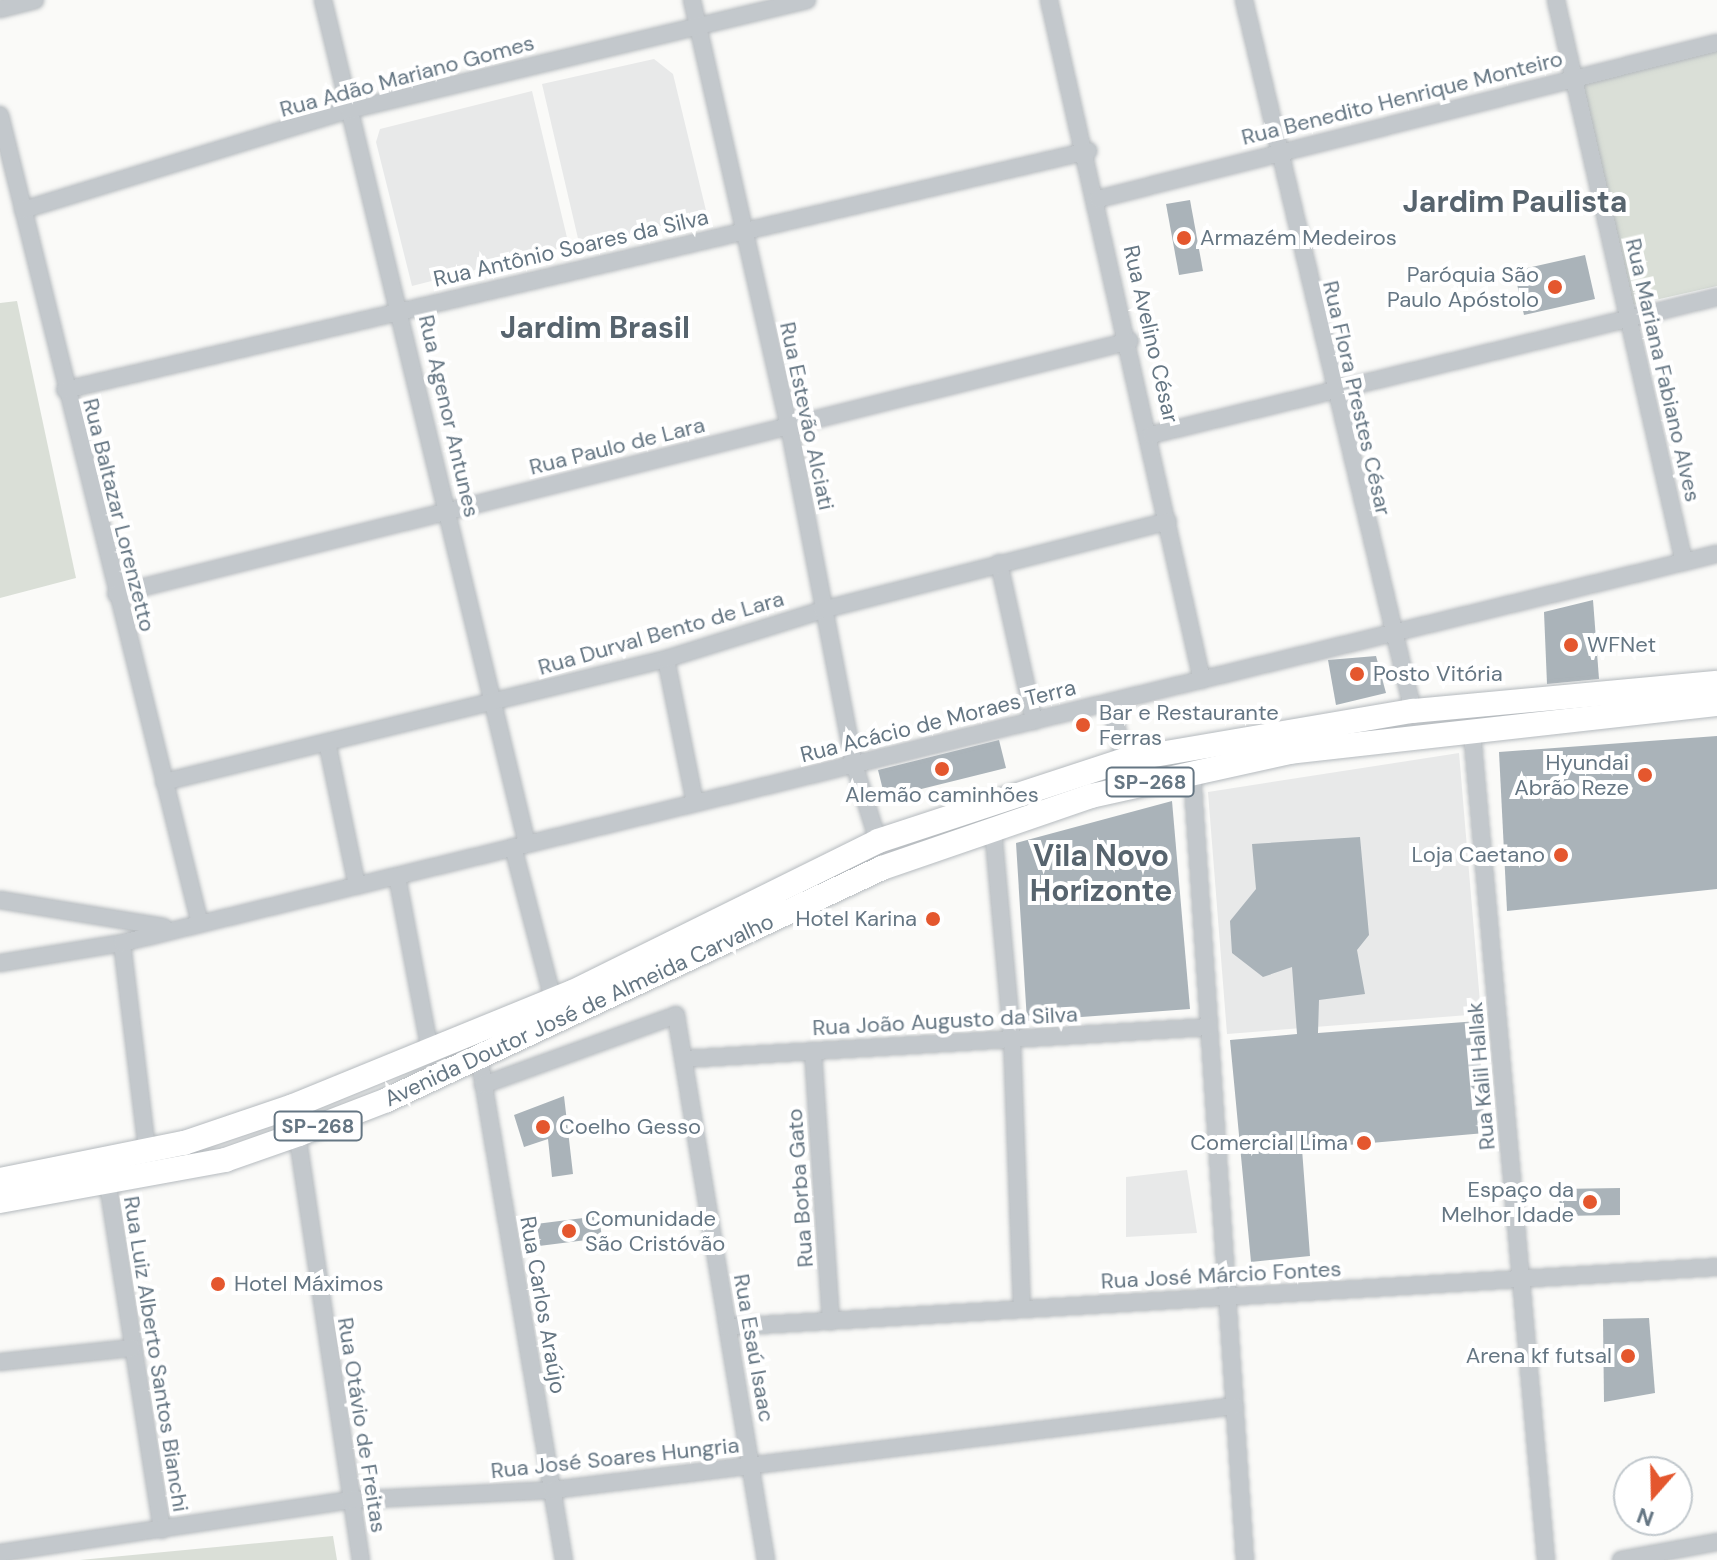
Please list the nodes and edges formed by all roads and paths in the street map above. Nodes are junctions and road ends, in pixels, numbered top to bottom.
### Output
1 (35, 0) edge
2 (323, 0) edge
3 (692, 0) edge
4 (807, 0) edge
5 (1049, 0) edge
6 (1244, 0) edge
7 (1556, 0) edge
8 (0, 9) edge
9 (697, 25) junction
10 (1717, 43) edge
11 (1575, 77) junction
12 (349, 110) junction
13 (0, 115) edge
14 (1088, 151) junction
15 (1276, 151) junction
16 (1098, 199) junction
17 (23, 210) junction
18 (745, 230) junction
19 (1717, 297) edge
20 (401, 310) junction
21 (1628, 318) junction
22 (1130, 341) junction
23 (1331, 389) junction
24 (65, 390) junction
25 (789, 426) junction
26 (1151, 435) junction
27 (448, 511) junction
28 (1168, 521) junction
29 (1717, 554) edge
30 (1684, 562) junction
31 (999, 563) junction
32 (116, 594) junction
33 (822, 610) junction
34 (1391, 634) junction
35 (666, 659) junction
36 (1202, 680) junction
37 (1717, 683) edge
38 (492, 702) junction
39 (1110, 702) junction
40 (1717, 704) edge
41 (1413, 711) junction
42 (1034, 721) junction
43 (1472, 732) junction
44 (327, 742) junction
45 (1125, 760) junction
46 (854, 764) junction
47 (1192, 771) junction
48 (164, 782) junction
49 (695, 803) junction
50 (993, 829) junction
51 (878, 841) junction
52 (520, 846) junction
53 (397, 876) junction
54 (357, 886) junction
55 (0, 900) edge
56 (200, 924) junction
57 (169, 928) junction
58 (122, 943) junction
59 (0, 963) edge
60 (553, 1000) junction
61 (1209, 1027) junction
62 (1012, 1039) junction
63 (430, 1050) junction
64 (813, 1051) junction
65 (479, 1057) junction
66 (684, 1059) junction
67 (483, 1085) junction
68 (293, 1106) junction
69 (299, 1134) junction
70 (147, 1149) junction
71 (0, 1180) edge
72 (108, 1185) junction
73 (0, 1201) edge
74 (1717, 1267) edge
75 (1521, 1279) junction
76 (1227, 1296) junction
77 (1022, 1309) junction
78 (831, 1321) junction
79 (728, 1327) junction
80 (132, 1348) junction
81 (0, 1362) edge
82 (1235, 1406) junction
83 (752, 1465) junction
84 (552, 1490) junction
85 (349, 1500) junction
86 (162, 1530) junction
87 (1717, 1542) edge
88 (0, 1553) edge
89 (361, 1560) edge
90 (564, 1560) edge
91 (766, 1560) edge
92 (1245, 1560) edge
93 (1546, 1560) edge
94 (1621, 1560) edge

1 - 8 street
2 - 12 street, Rua Agenor Antunes
3 - 9 street, Rua Estevão Alciati
4 - 9 street, Rua Adão Mariano Gomes
5 - 14 street, Rua Avelino César
6 - 15 street, Rua Flora Prestes César
7 - 11 street, Rua Mariana Fabiano Alves
9 - 12 street, Rua Adão Mariano Gomes
9 - 18 street, Rua Estevão Alciati
10 - 11 street, Rua Benedito Henrique Monteiro
11 - 15 street, Rua Benedito Henrique Monteiro
11 - 21 street, Rua Mariana Fabiano Alves
12 - 17 street, Rua Adão Mariano Gomes
12 - 20 street, Rua Agenor Antunes
13 - 17 street, Rua Baltazar Lorenzetto
14 - 16 street, Rua Avelino César
14 - 18 street, Rua Antônio Soares da Silva
15 - 16 street, Rua Benedito Henrique Monteiro
15 - 23 street, Rua Flora Prestes César
16 - 22 street, Rua Avelino César
17 - 24 street, Rua Baltazar Lorenzetto
18 - 20 street, Rua Antônio Soares da Silva
18 - 25 street, Rua Estevão Alciati
19 - 21 street
20 - 24 street, Rua Antônio Soares da Silva
20 - 27 street, Rua Agenor Antunes
21 - 23 street
21 - 30 street, Rua Mariana Fabiano Alves
22 - 25 street, Rua Paulo de Lara
22 - 26 street, Rua Avelino César
23 - 26 street
23 - 34 street, Rua Flora Prestes César
24 - 32 street, Rua Baltazar Lorenzetto
25 - 27 street, Rua Paulo de Lara
25 - 33 street, Rua Estevão Alciati
26 - 28 street, Rua Avelino César
27 - 32 street, Rua Paulo de Lara
27 - 38 street, Rua Agenor Antunes
28 - 31 street, Rua Durval Bento de Lara
28 - 36 street, Rua Avelino César
29 - 30 street, Rua Acácio de Moraes Terra
30 - 34 street, Rua Acácio de Moraes Terra
31 - 33 street, Rua Durval Bento de Lara
31 - 42 street
32 - 48 street, Rua Baltazar Lorenzetto
33 - 35 street, Rua Durval Bento de Lara
33 - 46 street, Rua Estevão Alciati
34 - 36 street, Rua Acácio de Moraes Terra
34 - 41 street, Rua Flora Prestes César
35 - 38 street, Rua Durval Bento de Lara
35 - 49 street
36 - 39 street, Rua Acácio de Moraes Terra
37 - 41 main road, Avenida Doutor José de Almeida Carvalho / SP-268
38 - 44 street, Rua Durval Bento de Lara
38 - 52 street, Rua Agenor Antunes
39 - 42 street, Rua Acácio de Moraes Terra
39 - 45 street
40 - 43 main road, Avenida Doutor José de Almeida Carvalho / SP-268
41 - 45 main road, Avenida Doutor José de Almeida Carvalho / SP-268
42 - 46 street, Rua Acácio de Moraes Terra
43 - 47 main road, Avenida Doutor José de Almeida Carvalho / SP-268
43 - 75 street, Rua Kalil Hallak
44 - 48 street, Rua Durval Bento de Lara
44 - 54 street
45 - 51 main road, Avenida Doutor José de Almeida Carvalho / SP-268
46 - 49 street, Rua Acácio de Moraes Terra
46 - 51 street, Rua Estevão Alciati
47 - 50 main road, Avenida Doutor José de Almeida Carvalho / SP-268
47 - 61 street
48 - 56 street, Rua Baltazar Lorenzetto
49 - 52 street, Rua Acácio de Moraes Terra
50 - 62 street
50 - 65 main road, Avenida Doutor José de Almeida Carvalho / SP-268
51 - 60 main road, Avenida Doutor José de Almeida Carvalho / SP-268
52 - 53 street, Rua Acácio de Moraes Terra
52 - 60 street, Rua Agenor Antunes
53 - 54 street, Rua Acácio de Moraes Terra
53 - 63 street
54 - 56 street, Rua Acácio de Moraes Terra
55 - 57 street, Rua Acácio de Moraes Terra
56 - 57 street, Rua Acácio de Moraes Terra
57 - 58 street, Rua Acácio de Moraes Terra
58 - 59 street, Rua Acácio de Moraes Terra
58 - 70 street
60 - 63 main road, Avenida Doutor José de Almeida Carvalho / SP-268
61 - 62 street, Rua João Augusto da Silva
61 - 76 street
62 - 64 street, Rua João Augusto da Silva
62 - 77 street
63 - 68 main road, Avenida Doutor José de Almeida Carvalho / SP-268
64 - 66 street, Rua João Augusto da Silva
64 - 78 street, Rua Borba Gato
65 - 67 street, Rua Carlos Araújo
65 - 69 main road, Avenida Doutor José de Almeida Carvalho / SP-268
66 - 67 street, Rua Esaú Isaac
66 - 79 street, Rua Esaú Isaac
67 - 84 street, Rua Carlos Araújo
68 - 69 street, Rua Otávio de Freitas
68 - 70 main road, Avenida Doutor José de Almeida Carvalho / SP-268
69 - 72 main road, Avenida Doutor José de Almeida Carvalho / SP-268
69 - 85 street, Rua Otávio de Freitas
70 - 71 main road, Avenida Doutor José de Almeida Carvalho / SP-268
72 - 73 main road, Avenida Doutor José de Almeida Carvalho / SP-268
72 - 80 street, Rua Luiz Alberto Santos Bianchi
74 - 75 street, Rua José Márcio Fontes
75 - 76 street, Rua José Márcio Fontes
75 - 93 street, Rua Kalil Hallak
76 - 77 street, Rua José Márcio Fontes
76 - 82 street
77 - 78 street, Rua José Márcio Fontes
78 - 79 street, Rua José Márcio Fontes
79 - 83 street, Rua Esaú Isaac
80 - 81 street
80 - 86 street, Rua Luiz Alberto Santos Bianchi
82 - 83 street, Rua José Soares Hungria
82 - 92 street
83 - 84 street, Rua José Soares Hungria
83 - 91 street, Rua Esaú Isaac
84 - 85 street, Rua José Soares Hungria
84 - 90 street, Rua Carlos Araújo
85 - 86 street, Rua José Soares Hungria
85 - 89 street, Rua Otávio de Freitas
86 - 88 street, Rua José Soares Hungria
87 - 94 street

